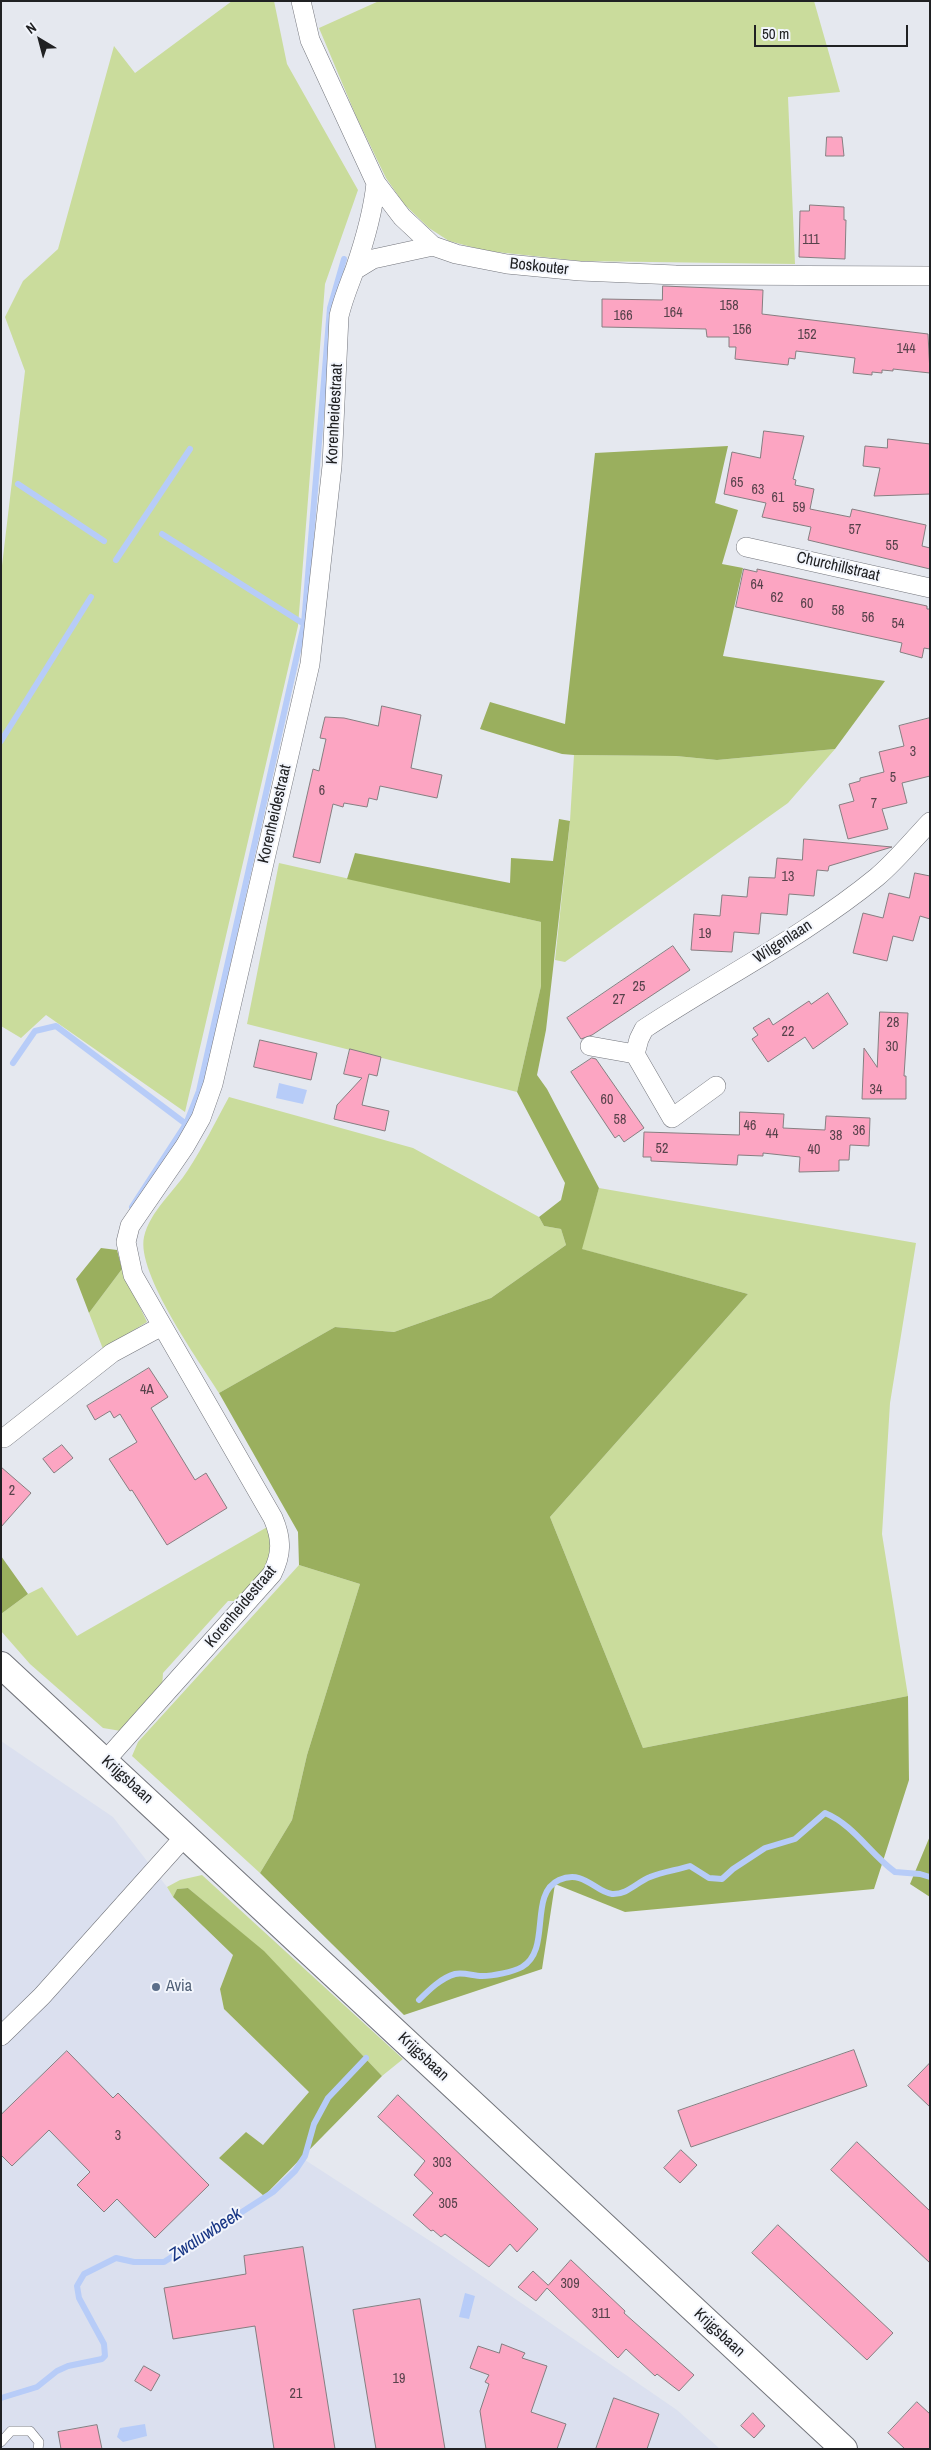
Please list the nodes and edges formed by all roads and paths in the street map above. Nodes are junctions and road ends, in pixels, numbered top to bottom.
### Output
1 (301, 1) edge
2 (376, 183) junction
3 (433, 246) junction
4 (355, 270) junction
5 (930, 276) edge
6 (746, 547) dead end
7 (930, 588) edge
8 (930, 822) edge
9 (590, 1046) dead end
10 (635, 1054) junction
11 (716, 1086) dead end
12 (162, 1326) junction
13 (4, 1438) dead end
14 (1, 1665) edge
15 (105, 1761) junction
16 (186, 1835) junction
17 (1, 2036) edge
18 (1, 2442) edge
19 (38, 2449) edge
20 (844, 2449) edge

1 - 2 street, Boskouter
2 - 3 street, Boskouter
2 - 4 street, Korenheidestraat
3 - 4 street
3 - 5 street, Boskouter
4 - 12 street, Korenheidestraat
6 - 7 street, Churchillstraat
8 - 10 street, Wilgenlaan
9 - 10 street
10 - 11 street
12 - 13 street
12 - 15 street, Korenheidestraat
14 - 15 main road, Krijgsbaan
15 - 16 main road, Krijgsbaan
16 - 17 street
16 - 20 main road, Krijgsbaan
18 - 19 lane

